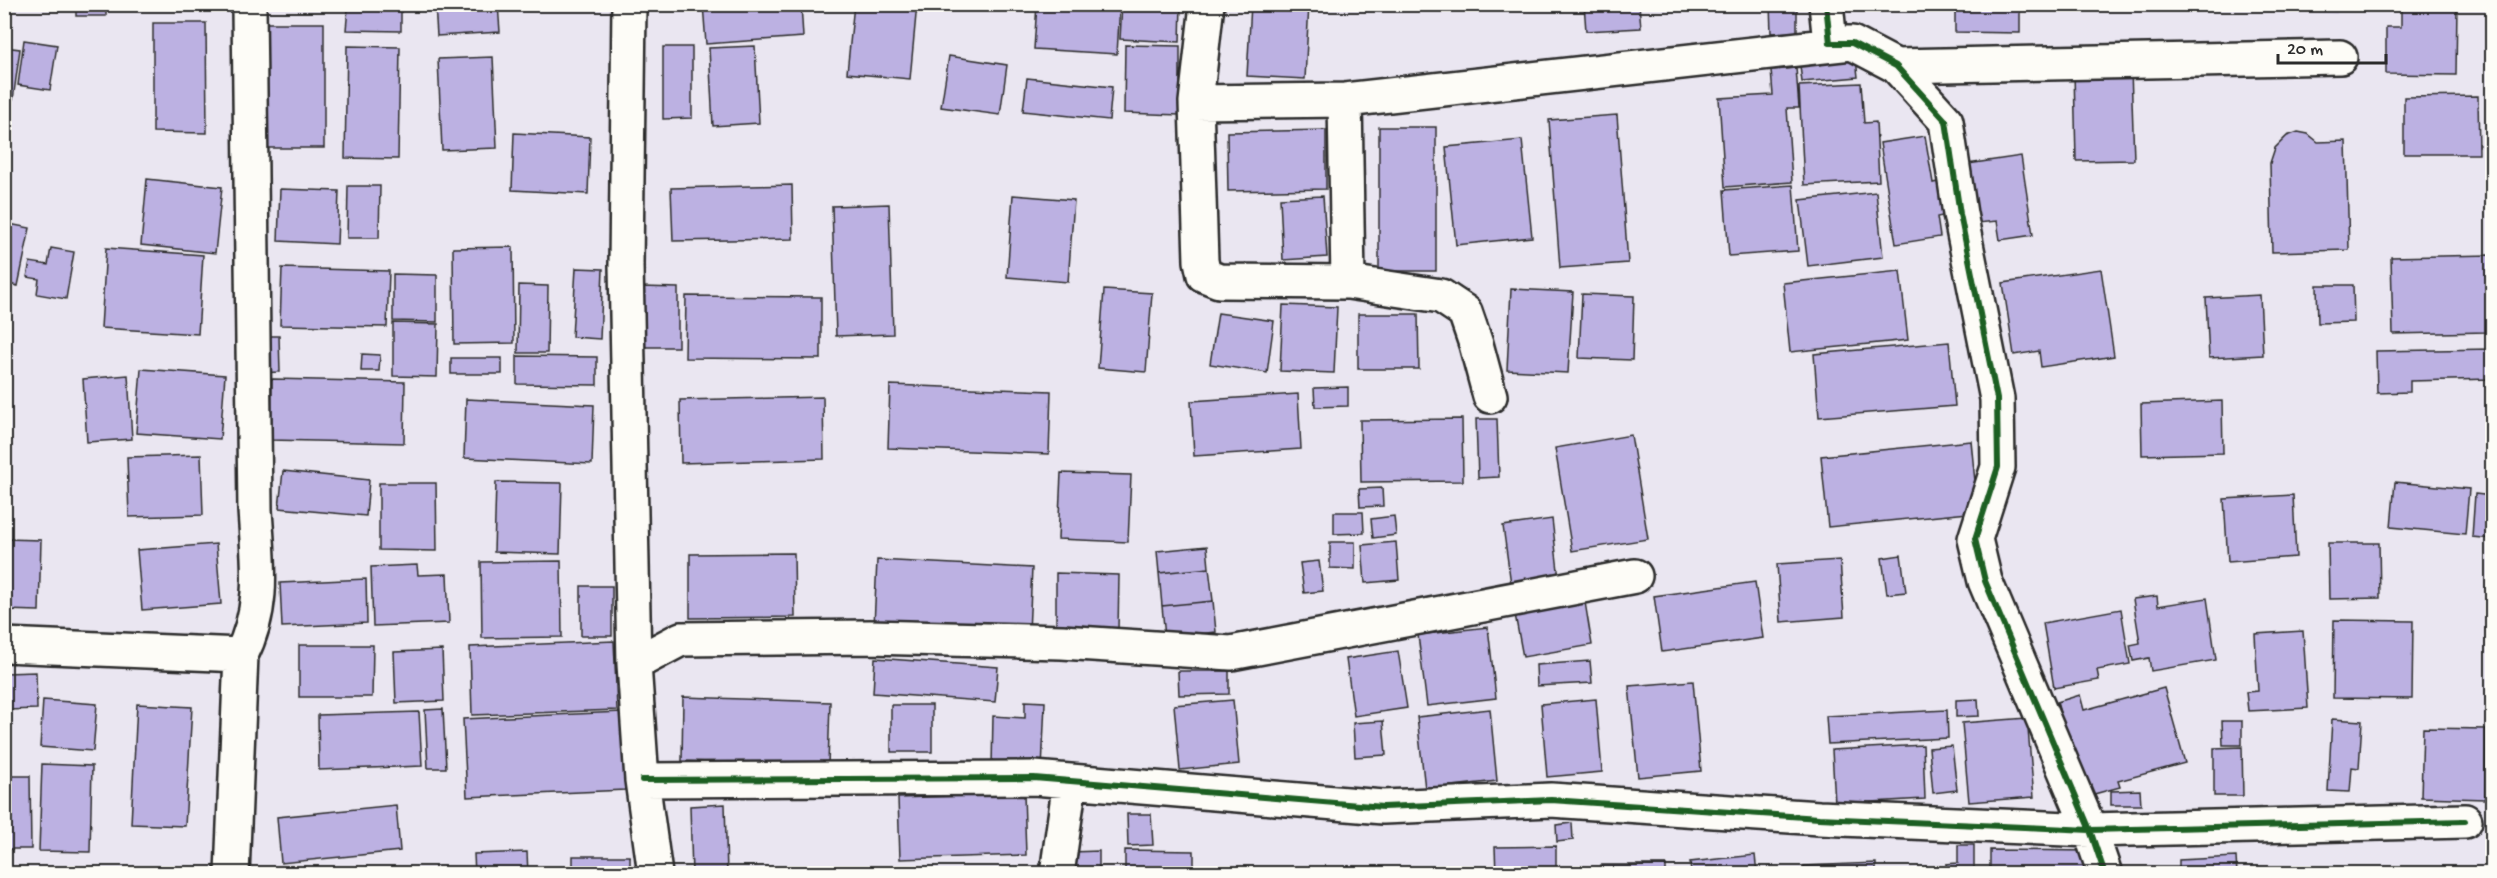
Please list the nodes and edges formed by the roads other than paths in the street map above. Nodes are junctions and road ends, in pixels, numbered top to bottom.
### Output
1 (629, 4) edge
2 (1207, 4) edge
3 (1826, 4) edge
4 (248, 6) edge
5 (1851, 43) junction
6 (2340, 57) dead end
7 (1896, 66) junction
8 (1345, 100) junction
9 (1196, 102) junction
10 (1348, 282) junction
11 (1490, 396) dead end
12 (1635, 576) dead end
13 (4, 645) edge
14 (241, 655) junction
15 (634, 664) junction
16 (642, 780) junction
17 (1070, 781) junction
18 (2465, 820) dead end
19 (2090, 830) junction
20 (232, 873) edge
21 (655, 873) edge
22 (1057, 873) edge
23 (2105, 873) edge

1 - 15 street
2 - 9 street
3 - 5 street
4 - 14 street
5 - 7 street
5 - 8 street
6 - 7 street
7 - 19 street
8 - 9 street
8 - 10 street
9 - 10 street
10 - 11 street
12 - 15 street
13 - 14 street
14 - 20 street
15 - 16 street
16 - 17 street
16 - 21 street
17 - 19 street
17 - 22 street
18 - 19 street
19 - 23 street

